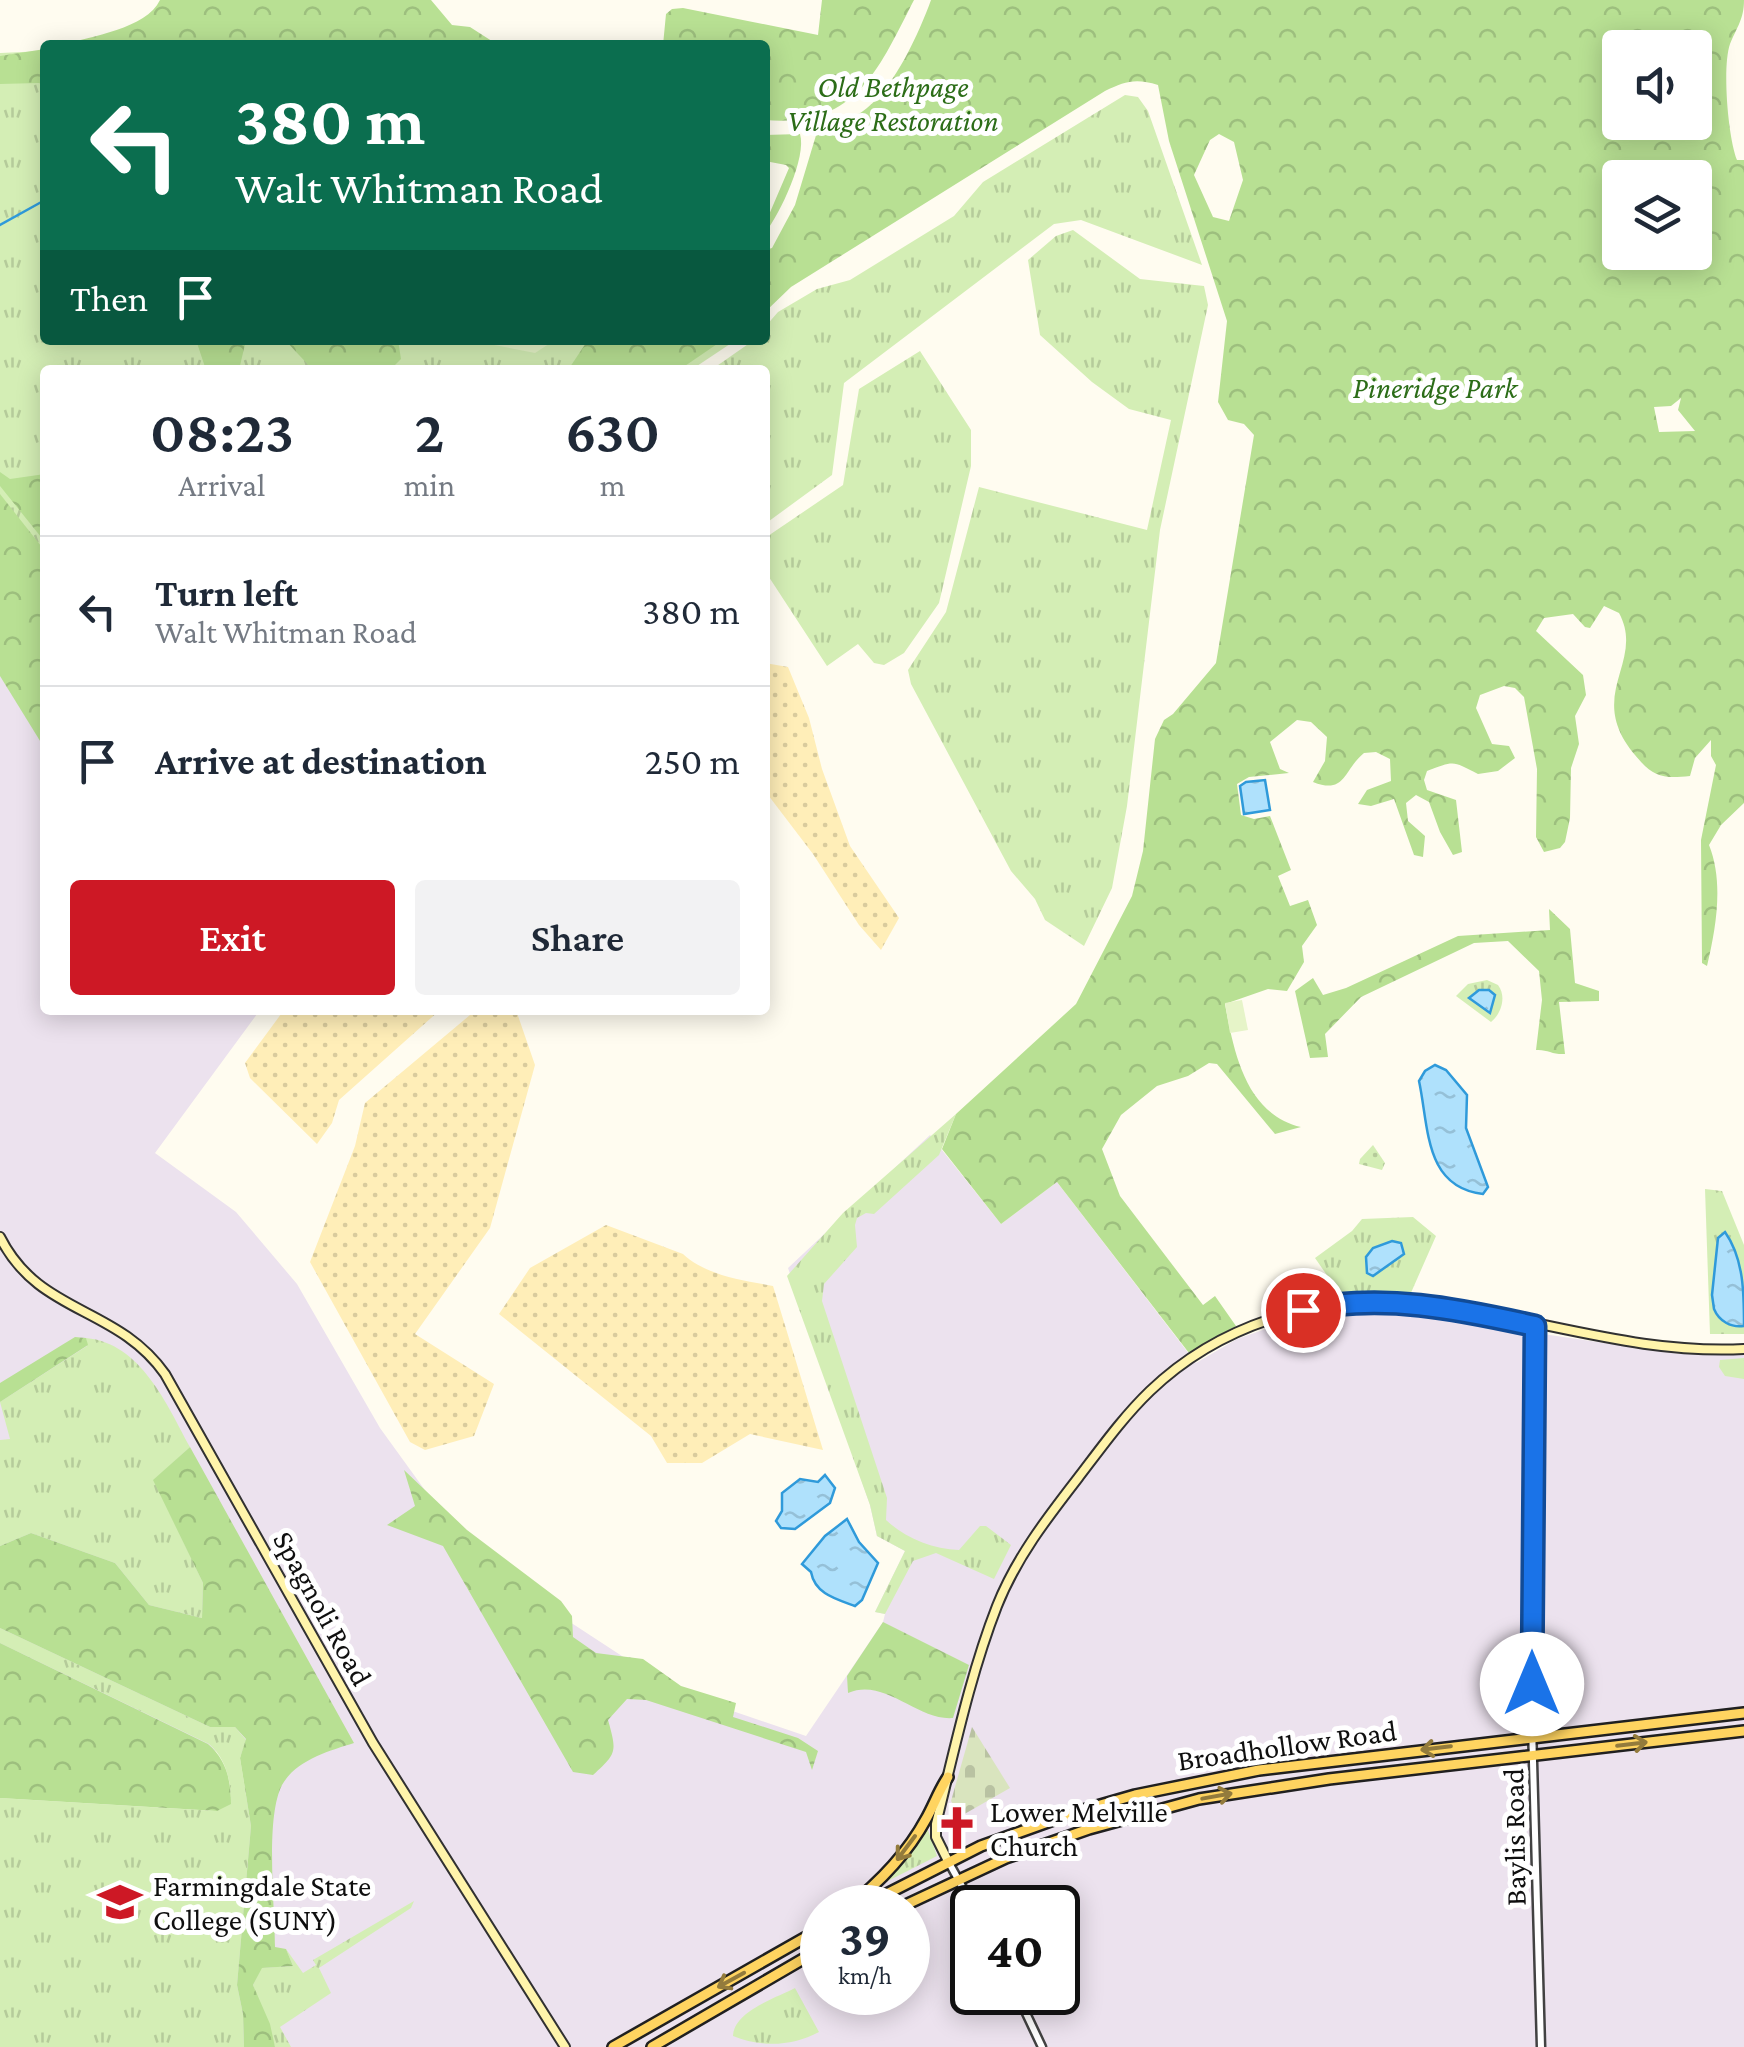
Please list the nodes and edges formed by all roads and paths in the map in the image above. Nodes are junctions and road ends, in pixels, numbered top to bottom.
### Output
1 (0, 1237) edge
2 (1535, 1326) junction
3 (1744, 1349) edge
4 (1744, 1713) edge
5 (1744, 1731) edge
6 (1533, 1738) junction
7 (1535, 1756) junction
8 (948, 1776) junction
9 (948, 1861) junction
10 (958, 1878) junction
11 (874, 1885) edge
12 (903, 1885) edge
13 (962, 1885) edge
14 (930, 1892) edge
15 (800, 1940) edge
16 (800, 1961) edge
17 (1027, 2015) edge
18 (565, 2047) edge
19 (613, 2047) edge
20 (652, 2047) edge
21 (1042, 2047) edge
22 (1541, 2047) edge

1 - 18 main road, Spagnoli Road
2 - 3 main road
2 - 6 street, Baylis Road
2 - 8 main road
4 - 6 main road, Broadhollow Road
7 -> 5 main road, Broadhollow Road
6 - 7 street, Baylis Road
6 -> 9 main road, Broadhollow Road
10 -> 7 main road, Broadhollow Road
7 - 22 street, Baylis Road
8 - 9 main road
8 -> 11 main road
9 - 10 street
9 - 12 main road, Broadhollow Road
10 - 13 street
10 - 14 main road, Broadhollow Road
15 -> 19 main road
16 - 20 main road
17 - 21 street

